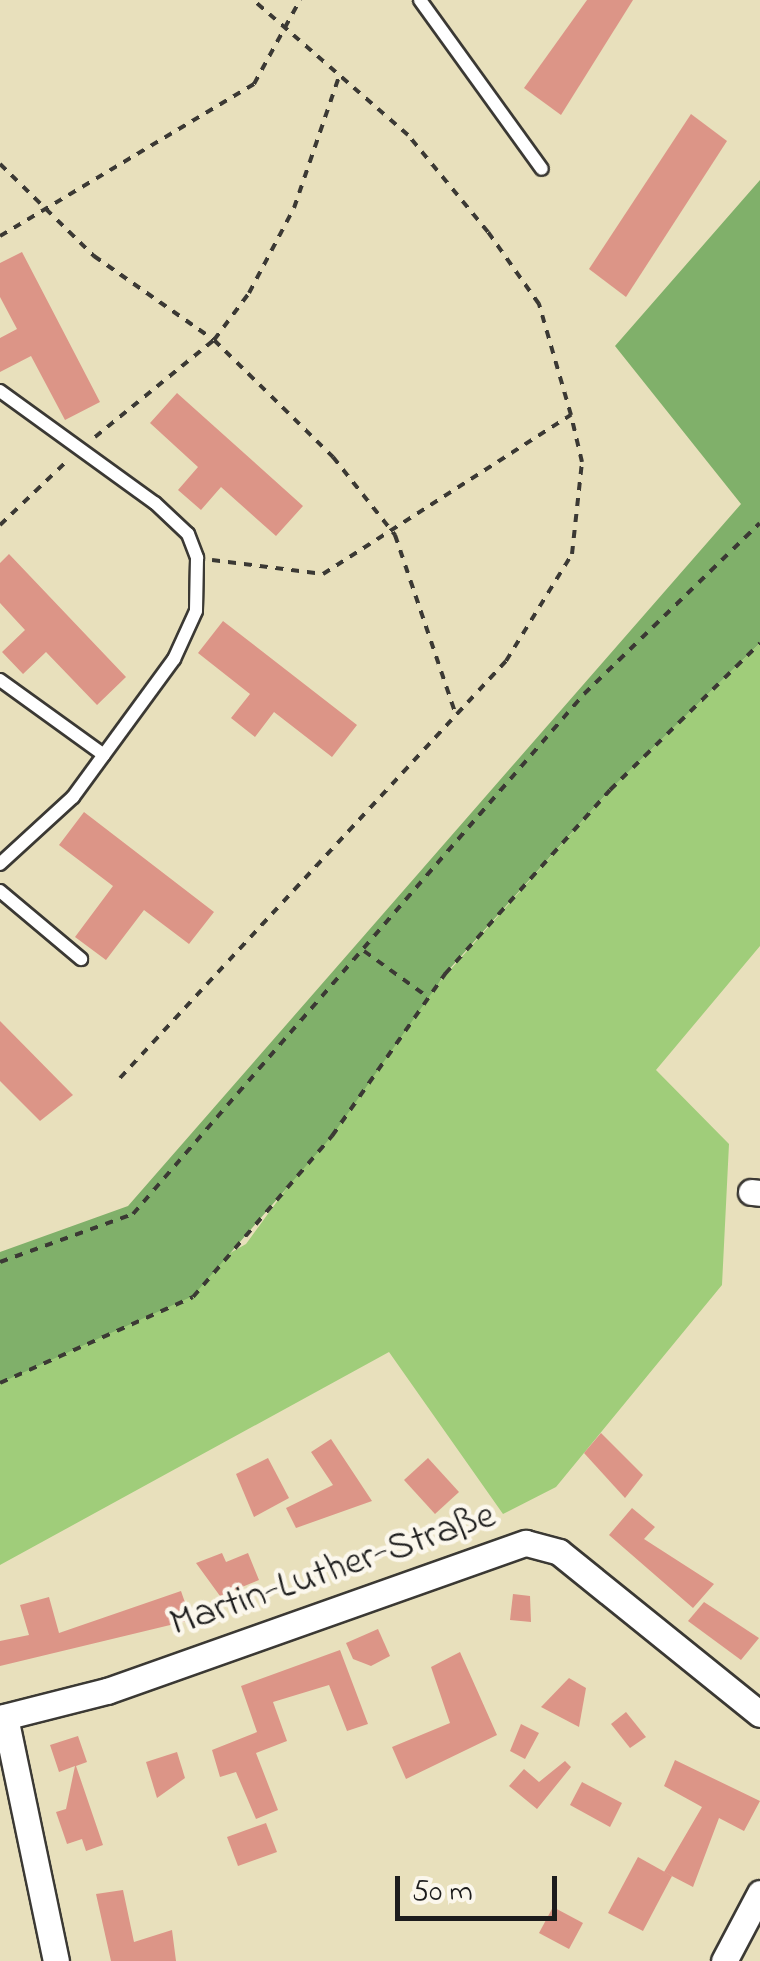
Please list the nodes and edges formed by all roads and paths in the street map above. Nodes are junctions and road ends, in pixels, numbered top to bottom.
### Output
1 (252, 0) edge
2 (300, 0) edge
3 (420, 0) edge
4 (283, 23) junction
5 (340, 74) junction
6 (0, 164) edge
7 (542, 169) dead end
8 (46, 210) junction
9 (0, 236) edge
10 (214, 340) junction
11 (0, 391) edge
12 (572, 415) junction
13 (80, 448) junction
14 (760, 523) edge
15 (0, 525) edge
16 (394, 535) junction
17 (197, 558) junction
18 (760, 643) edge
19 (0, 680) edge
20 (456, 715) junction
21 (104, 754) junction
22 (0, 864) edge
23 (0, 891) edge
24 (364, 951) junction
25 (82, 959) dead end
26 (427, 996) junction
27 (120, 1078) dead end
28 (0, 1262) edge
29 (0, 1384) edge
30 (760, 1714) edge
31 (2, 1718) edge
32 (760, 1893) edge
33 (56, 1961) edge
34 (724, 1961) edge

1 - 4 path
2 - 4 path
3 - 7 lane
4 - 5 path
4 - 8 path
5 - 10 path
5 - 12 path
6 - 8 path
8 - 9 path
8 - 10 path
10 - 13 path
10 - 16 path
11 - 13 lane
12 - 16 path
12 - 20 path
13 - 15 path
13 - 17 lane
14 - 24 path
16 - 17 path
16 - 20 path
17 - 21 lane
18 - 26 path
19 - 21 lane
20 - 27 path
21 - 22 lane
23 - 25 lane
24 - 26 path
24 - 28 path
26 - 29 path
30 - 31 street, Martin-Luther-Straße
31 - 33 street
32 - 34 street

